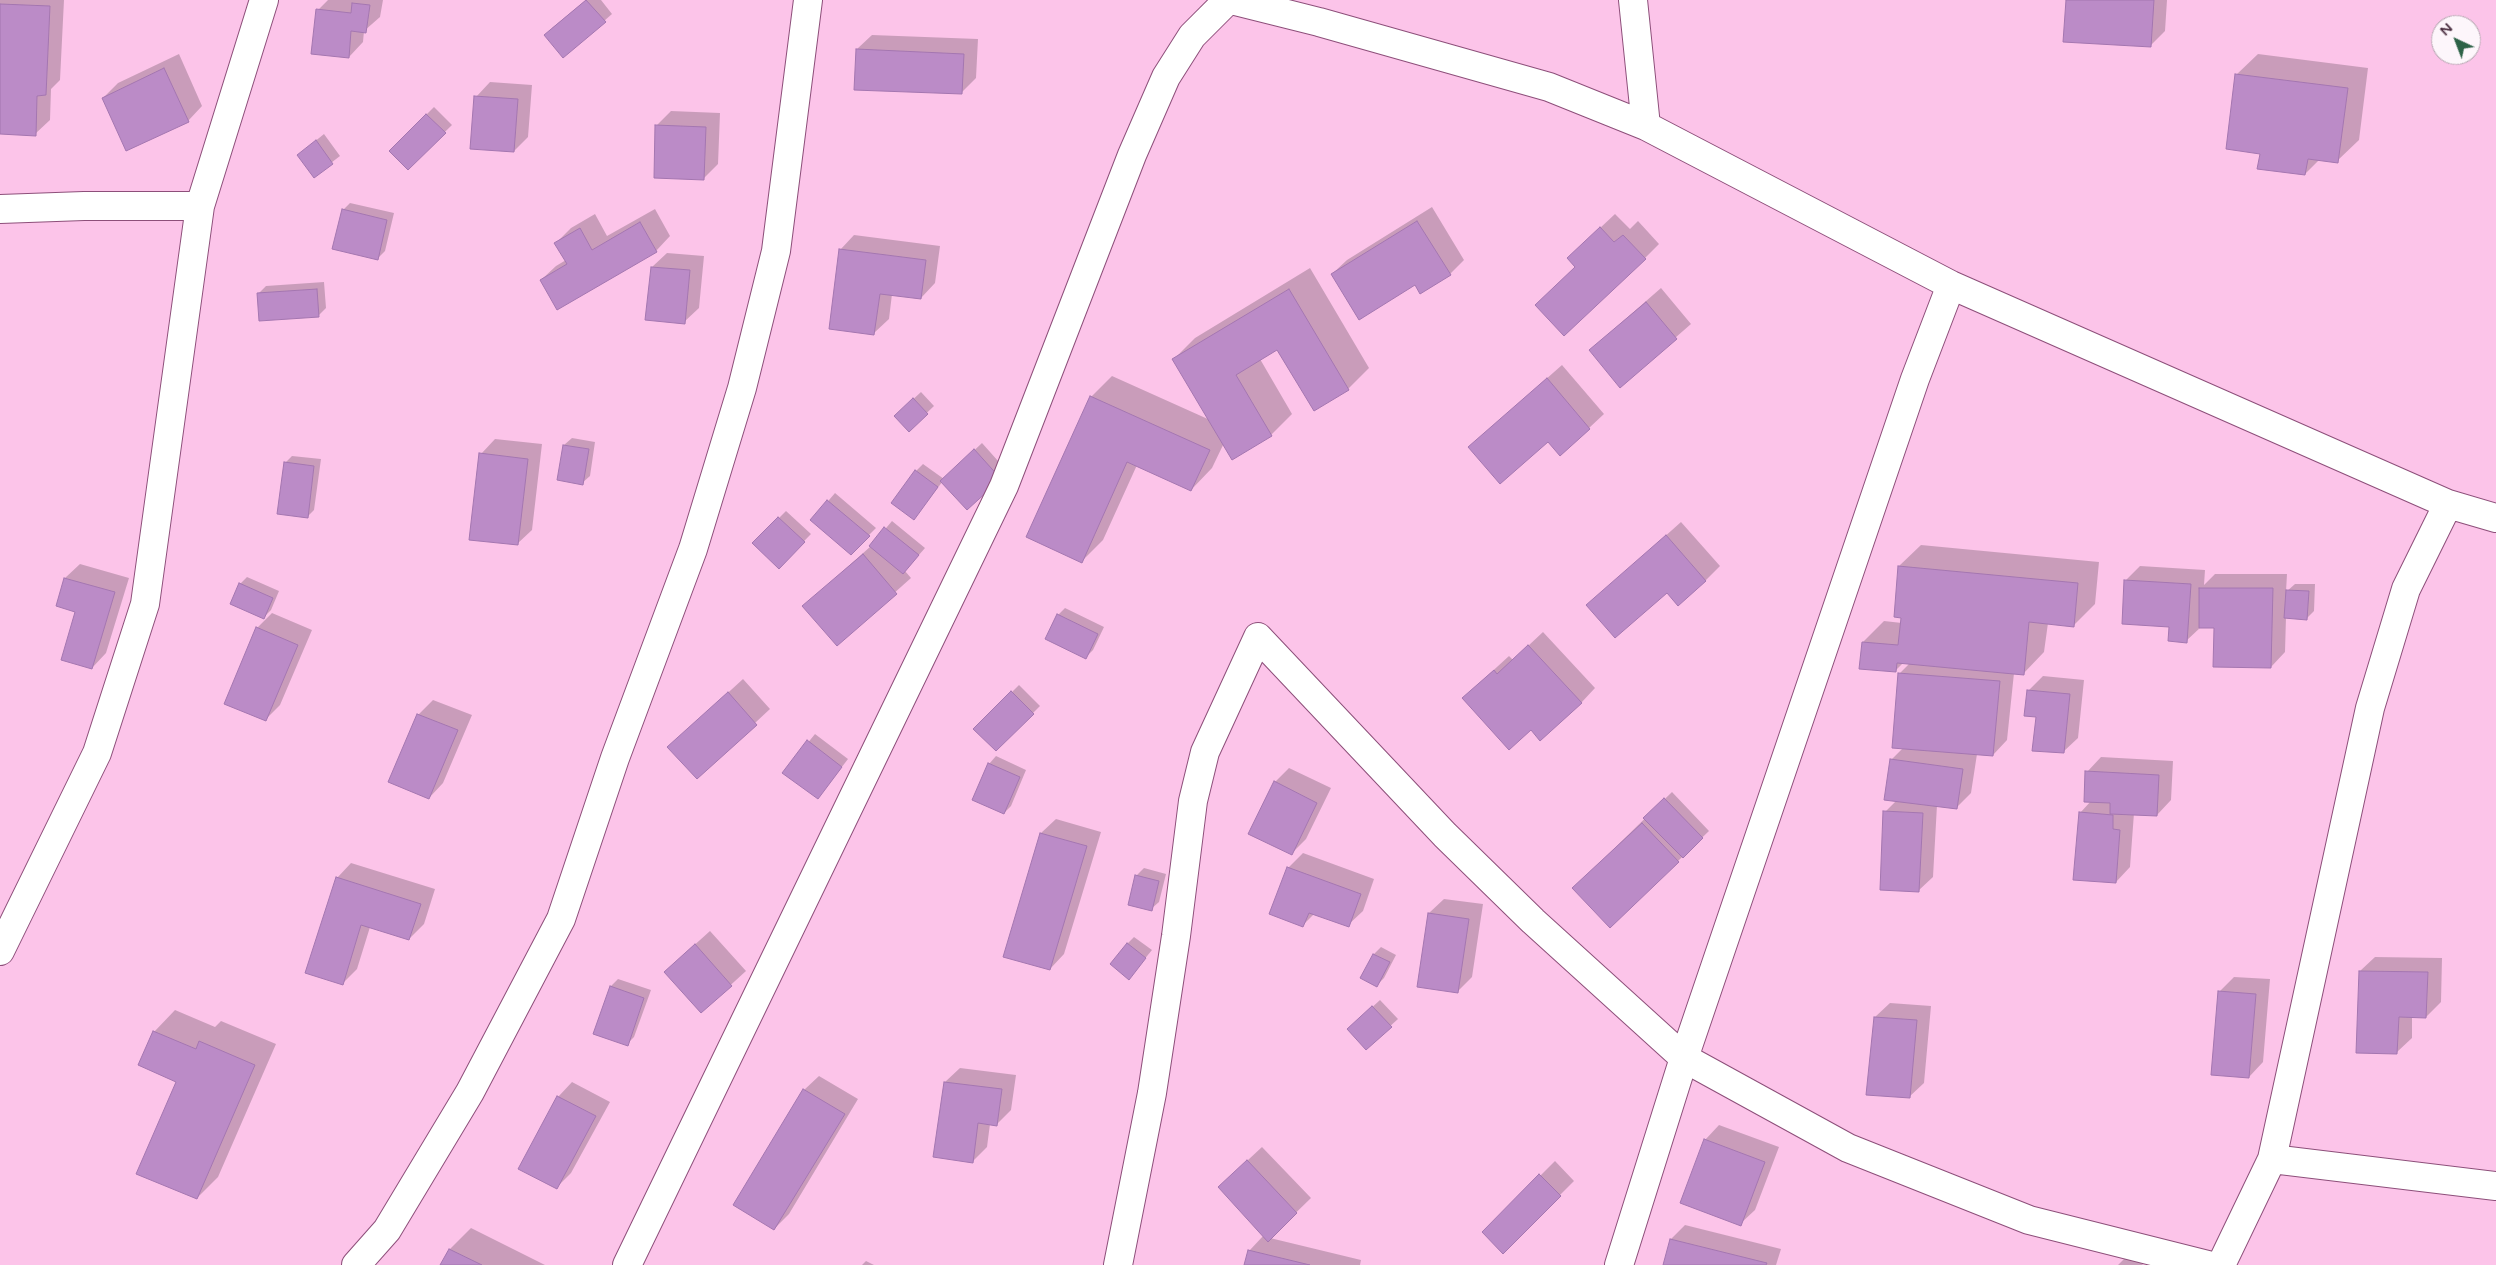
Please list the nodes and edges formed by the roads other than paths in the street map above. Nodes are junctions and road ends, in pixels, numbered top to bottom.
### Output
1 (264, 0) edge
2 (808, 0) edge
3 (1230, 0) edge
4 (1633, 0) edge
5 (1646, 126) junction
6 (200, 206) junction
7 (0, 209) edge
8 (1951, 285) junction
9 (2448, 504) junction
10 (2496, 518) edge
11 (0, 951) edge
12 (1684, 1058) junction
13 (2272, 1159) junction
14 (2496, 1186) edge
15 (356, 1265) edge
16 (627, 1265) edge
17 (1118, 1265) edge
18 (1619, 1265) edge
19 (2208, 1265) edge
20 (2221, 1265) edge

1 - 6 street
2 - 15 street
3 - 5 street
3 - 16 street
4 - 5 street
5 - 8 street
6 - 7 street
6 - 11 street
8 - 9 street
8 - 12 street
9 - 10 street
9 - 13 street
12 - 17 street
12 - 18 street
12 - 19 street
13 - 14 street
13 - 20 street

